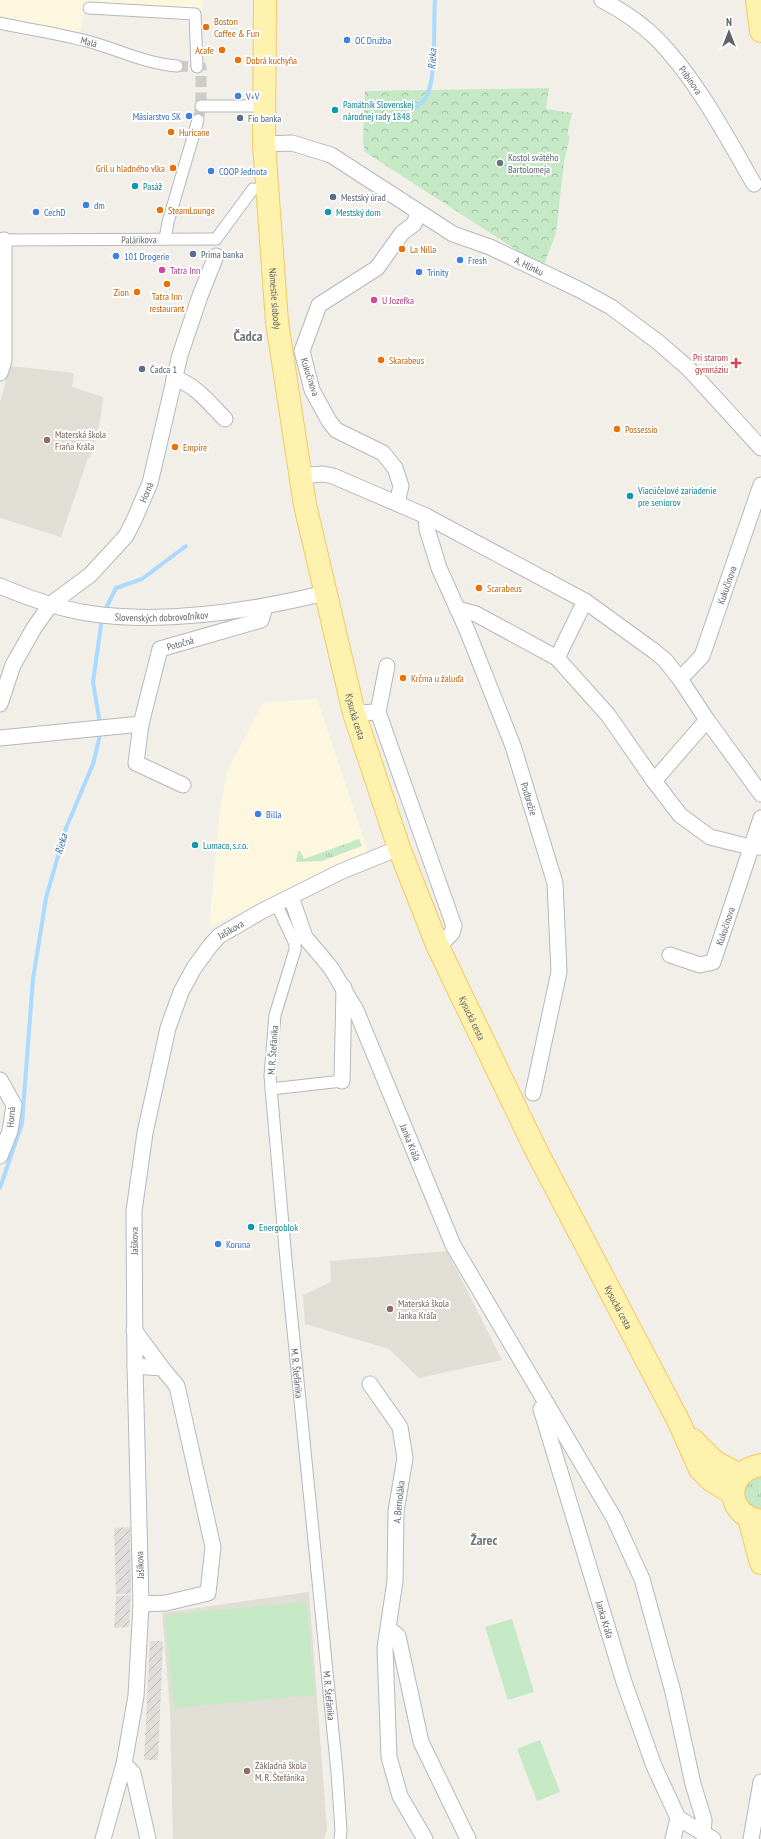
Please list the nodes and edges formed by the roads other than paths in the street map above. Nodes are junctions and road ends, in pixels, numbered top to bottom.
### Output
1 (265, 0) edge
2 (602, 0) edge
3 (758, 0) edge
4 (89, 8) dead end
5 (0, 23) edge
6 (761, 31) edge
7 (177, 66) tunnel mouth
8 (197, 67) dead end
9 (201, 106) dead end
10 (264, 106) junction
11 (198, 120) tunnel mouth
12 (264, 144) junction
13 (754, 184) dead end
14 (253, 189) dead end
15 (416, 212) junction
16 (165, 239) junction
17 (216, 239) junction
18 (2, 240) edge
19 (216, 256) joint
20 (0, 373) edge
21 (174, 378) junction
22 (225, 419) dead end
23 (761, 448) edge
24 (300, 476) junction
25 (761, 484) edge
26 (397, 503) junction
27 (426, 516) junction
28 (0, 586) edge
29 (325, 593) junction
30 (585, 601) junction
31 (51, 604) junction
32 (265, 607) junction
33 (457, 609) junction
34 (557, 658) junction
35 (387, 666) dead end
36 (680, 679) junction
37 (0, 704) edge
38 (378, 712) junction
39 (354, 714) junction
40 (707, 720) junction
41 (141, 724) junction
42 (0, 738) edge
43 (654, 781) junction
44 (183, 785) dead end
45 (761, 794) edge
46 (761, 818) edge
47 (756, 847) edge
48 (399, 848) junction
49 (291, 898) junction
50 (280, 912) dead end
51 (438, 947) junction
52 (670, 955) dead end
53 (344, 988) junction
54 (0, 1080) edge
55 (342, 1082) joint
56 (271, 1089) junction
57 (533, 1093) dead end
58 (0, 1156) edge
59 (134, 1330) junction
60 (134, 1366) junction
61 (162, 1368) junction
62 (370, 1384) dead end
63 (535, 1387) junction
64 (750, 1471) edge
65 (755, 1520) edge
66 (761, 1563) edge
67 (141, 1604) junction
68 (389, 1629) junction
69 (124, 1764) junction
70 (761, 1782) edge
71 (678, 1818) junction
72 (708, 1837) edge
73 (103, 1839) edge
74 (148, 1839) edge
75 (340, 1839) edge
76 (425, 1839) edge
77 (468, 1839) edge
78 (672, 1839) edge
79 (751, 1839) edge

1 - 10 main road, Námestie slobody
2 - 13 street, Pribinova
3 - 6 main road
4 - 8 street
5 - 7 street, Malá
9 - 10 street
10 - 12 main road, Námestie slobody
11 - 16 street
12 - 15 street, A. Hlinku
12 - 24 main road, Námestie slobody
14 - 17 street
15 - 23 street, A. Hlinku
15 - 26 street, Kukučínova
16 - 17 street, Palárikova
16 - 18 street, Palárikova
17 - 19 street, Horná
18 - 20 street
19 - 21 street, Horná
21 - 22 street
21 - 31 street, Horná
24 - 26 street
24 - 29 main road, Námestie slobody
25 - 36 street, Kukučínova
26 - 27 street
27 - 30 street
27 - 33 street, Podbrežie
28 - 31 street, Slovenských dobrovoľníkov
29 - 32 street, Slovenských dobrovoľníkov
29 - 39 main road, Kysucká cesta
30 - 34 street
30 - 36 street
31 - 32 street, Slovenských dobrovoľníkov
31 - 37 street, Horná
32 - 41 street, Potočná
33 - 34 street
33 - 57 street, Podbrežie
34 - 43 street
35 - 38 street
36 - 40 street
38 - 39 street
38 - 51 street
39 - 48 main road, Kysucká cesta
40 - 43 street
40 - 45 street
41 - 42 street
41 - 44 street, Potočná
43 - 47 street
46 - 47 street, Kukučínova
47 - 52 street, Kukučínova
48 - 49 street, Jašíkova
48 - 51 main road, Kysucká cesta
49 - 53 street, Janka Kráľa
49 - 59 street, Jašíkova
50 - 56 street, M. R. Štefánika
51 - 64 main road, Kysucká cesta
53 - 55 street
53 - 63 street, Janka Kráľa
54 - 58 street, Horná
55 - 56 street
56 - 75 street, M. R. Štefánika
59 - 60 street, Jašíkova
59 - 61 street
60 - 61 street
60 - 67 street, Jašíkova
61 - 67 street
62 - 68 street, A. Bernoláka
63 - 71 street, Janka Kráľa
63 - 72 street, Janka Kráľa
64 - 65 main road, Kysucká cesta
65 - 66 main road, Kysucká cesta
67 - 69 street, Jašíkova
68 - 76 street, A. Bernoláka
68 - 77 street
69 - 73 street, Jašíkova
69 - 74 street
70 - 79 street
71 - 72 street, Janka Kráľa
71 - 78 street

